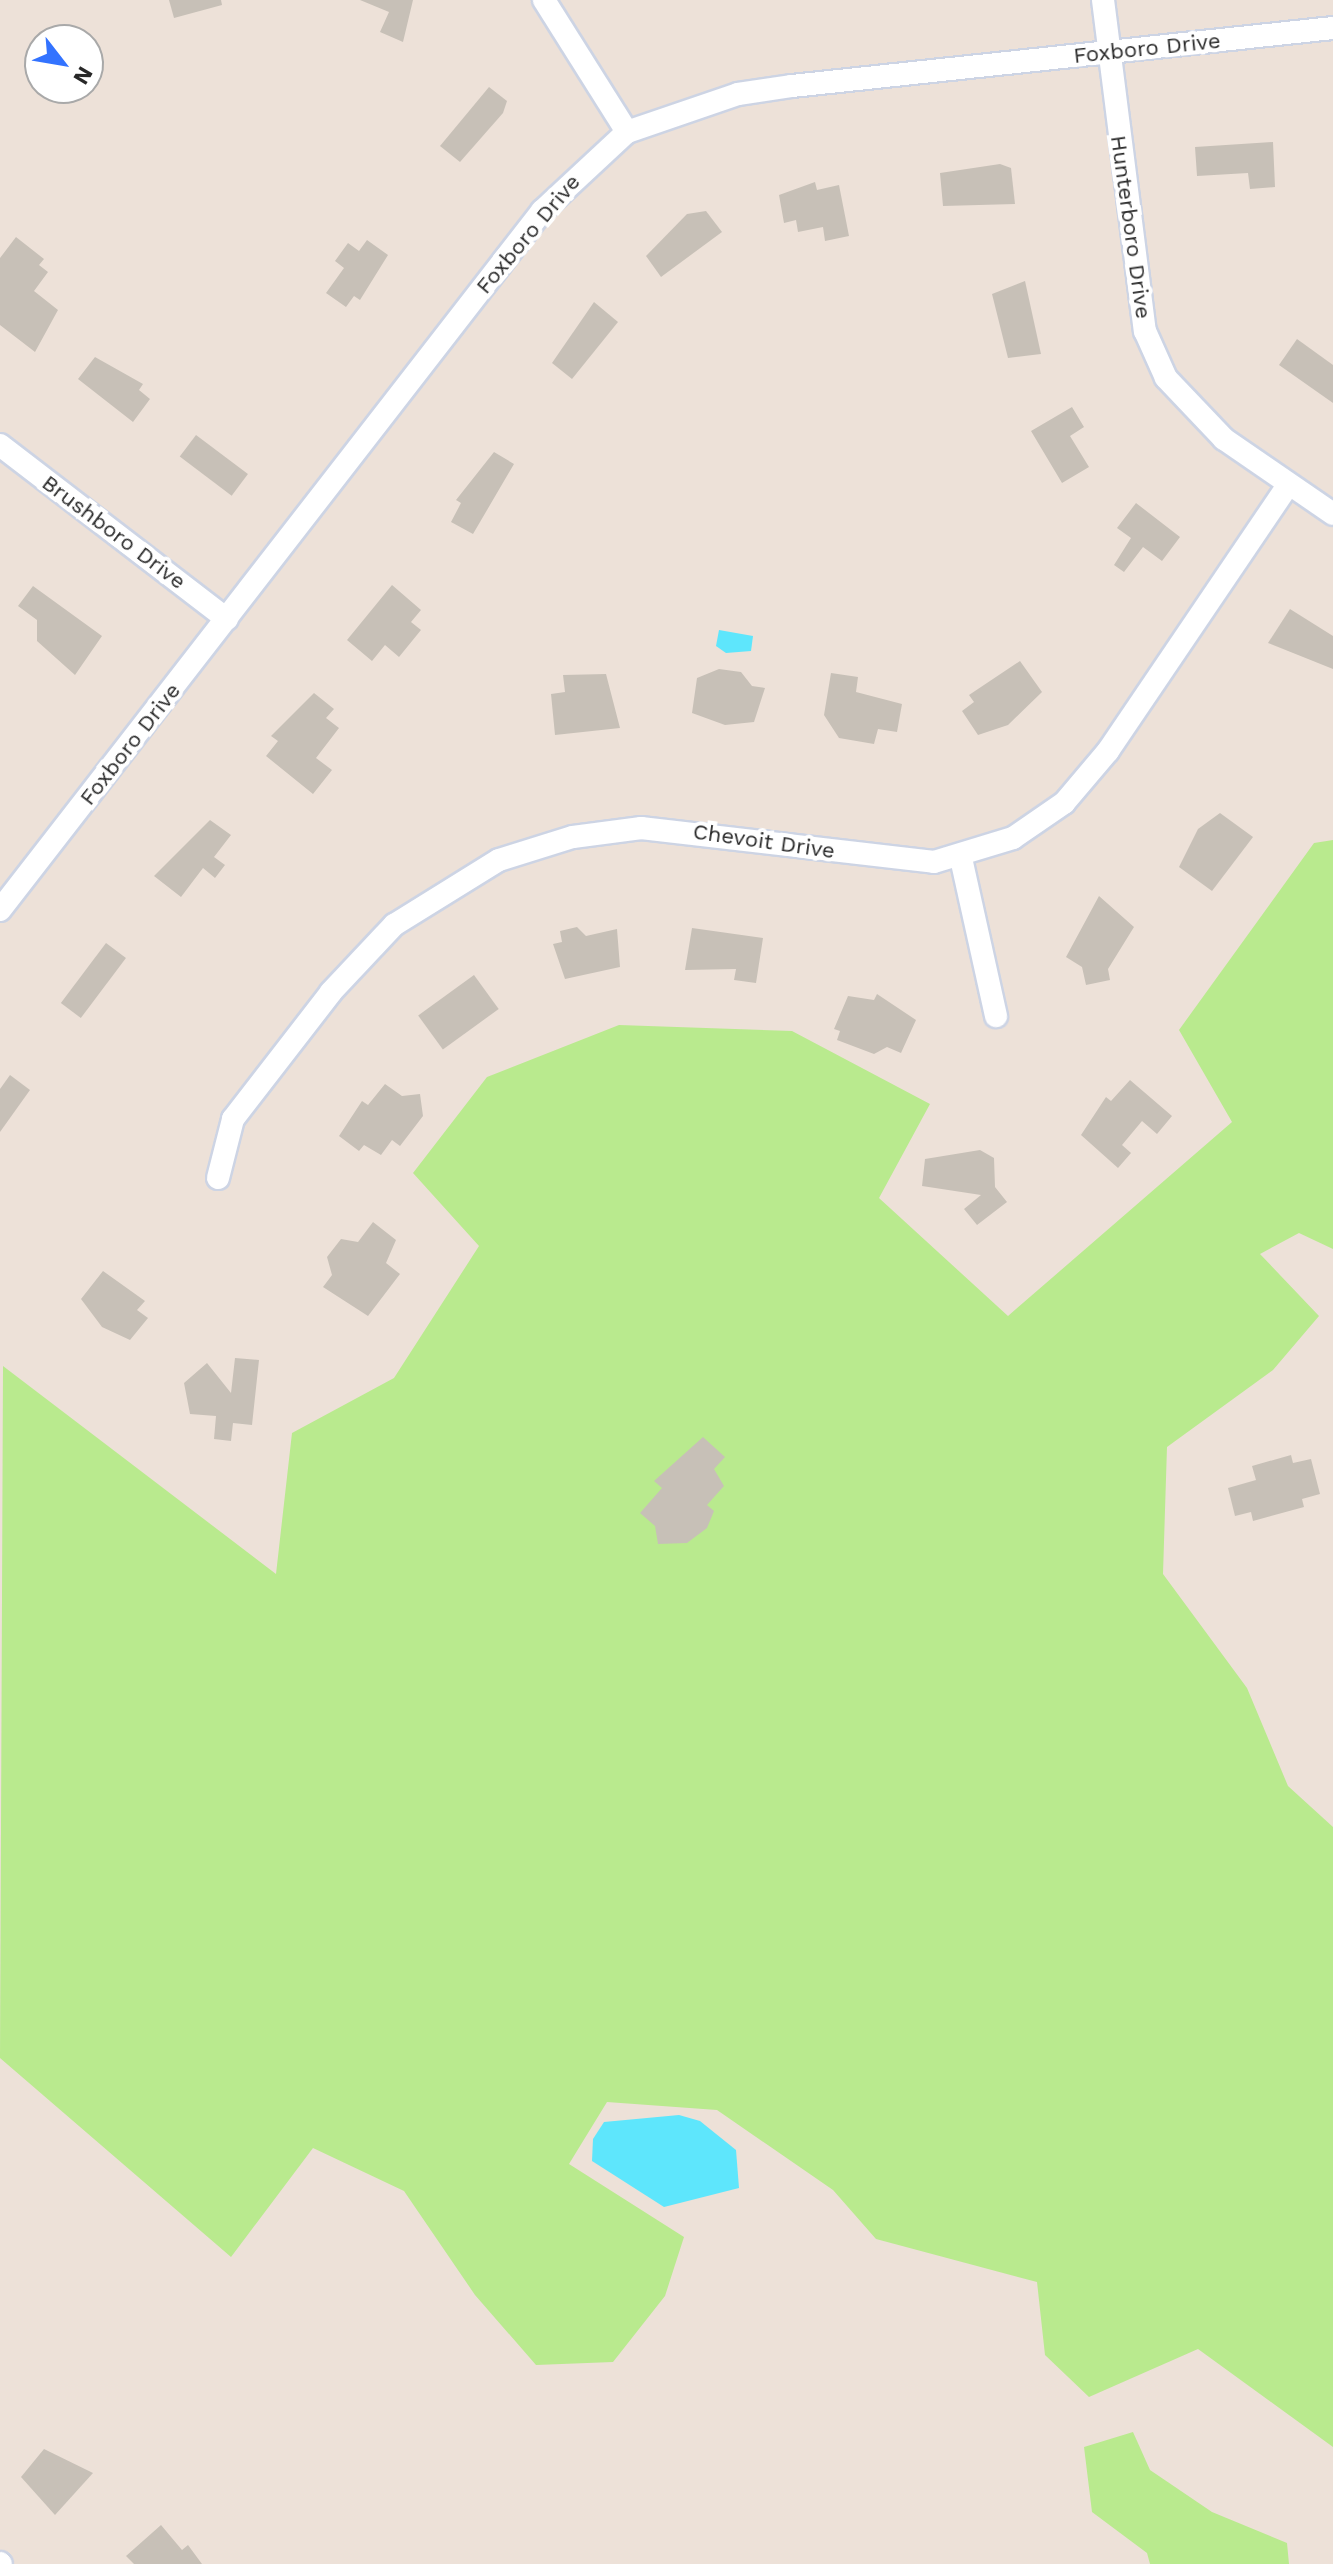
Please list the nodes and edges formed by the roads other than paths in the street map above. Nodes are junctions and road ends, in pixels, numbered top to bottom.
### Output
1 (544, 0) edge
2 (1103, 0) edge
3 (1333, 28) edge
4 (1107, 52) junction
5 (627, 132) junction
6 (0, 445) edge
7 (1288, 485) junction
8 (1333, 514) edge
9 (227, 619) junction
10 (961, 858) junction
11 (0, 910) edge
12 (996, 1016) dead end
13 (218, 1178) dead end

1 - 5 street
2 - 4 street, Hunterboro Drive
3 - 4 street, Foxboro Drive
4 - 5 street, Foxboro Drive
4 - 7 street, Hunterboro Drive
5 - 9 street, Foxboro Drive
6 - 9 street, Brushboro Drive
7 - 8 street, Hunterboro Drive
7 - 10 street, Chevoit Drive
9 - 11 street, Foxboro Drive
10 - 12 street
10 - 13 street, Chevoit Drive

